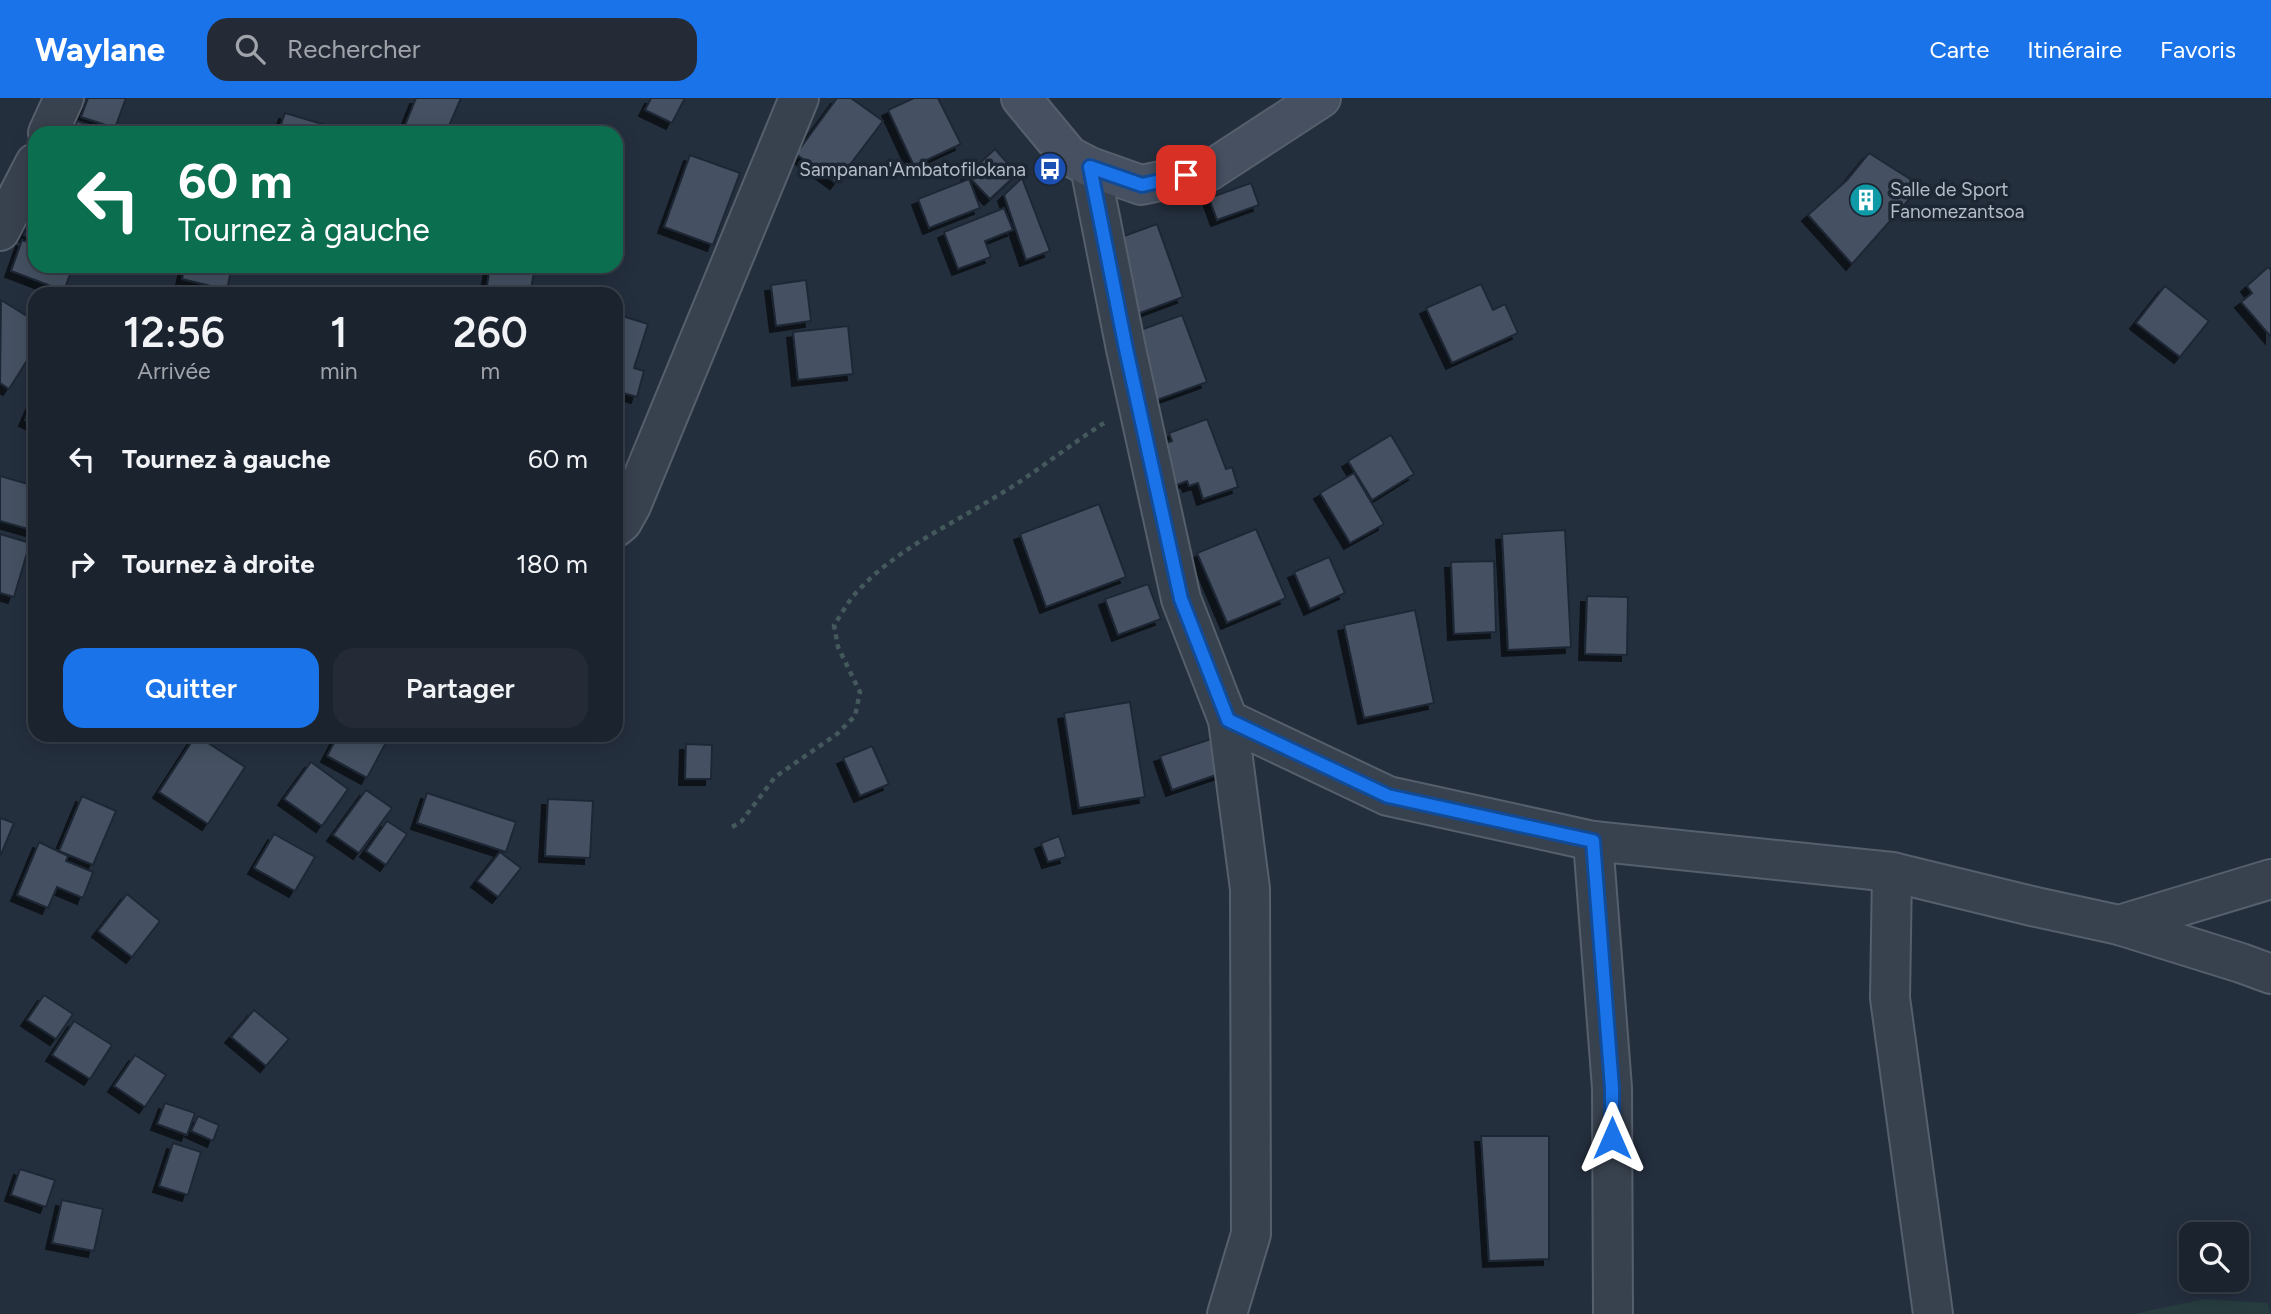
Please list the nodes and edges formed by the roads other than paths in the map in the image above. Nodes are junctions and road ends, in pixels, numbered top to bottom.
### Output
1 (64, 98) edge
2 (799, 98) edge
3 (1021, 98) edge
4 (1321, 98) edge
5 (51, 126) edge
6 (1090, 167) junction
7 (28, 177) edge
8 (0, 231) edge
9 (623, 520) edge
10 (1228, 720) junction
11 (1593, 841) junction
12 (1892, 872) junction
13 (2271, 880) edge
14 (2119, 925) junction
15 (2271, 974) edge
16 (1227, 1314) edge
17 (1613, 1314) edge
18 (1933, 1314) edge

1 - 5 street
2 - 9 street
3 - 6 street
4 - 6 street
6 - 10 street
7 - 8 street
10 - 11 street
10 - 16 street
11 - 12 street
11 - 17 street
12 - 14 street
12 - 18 street
13 - 14 street
14 - 15 street

